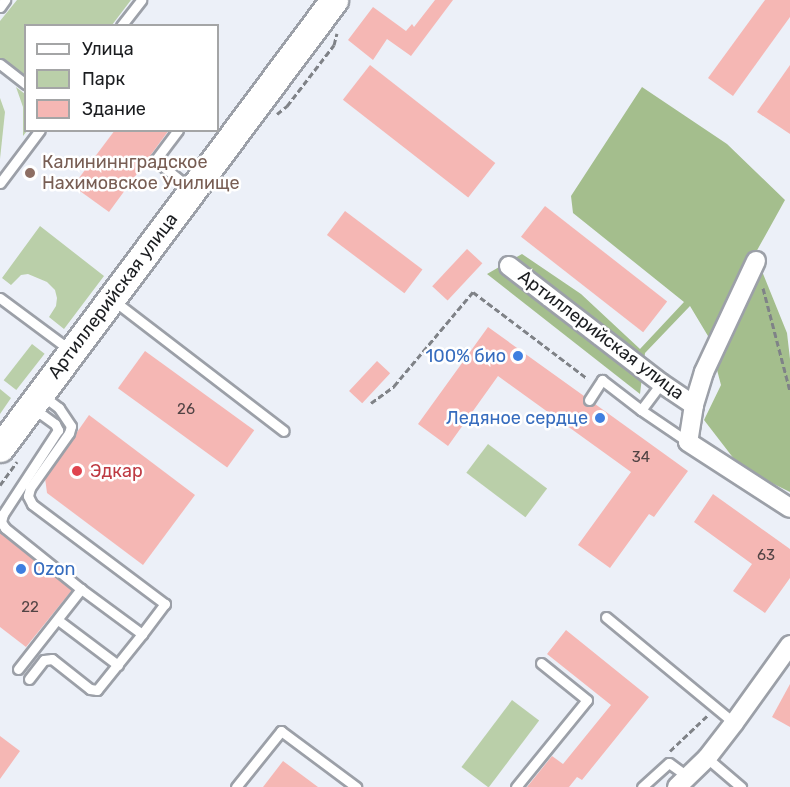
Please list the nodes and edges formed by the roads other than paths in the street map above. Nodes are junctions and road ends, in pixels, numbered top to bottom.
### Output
1 (5, 0) edge
2 (141, 0) edge
3 (334, 0) edge
4 (0, 7) edge
5 (123, 24) edge
6 (0, 64) edge
7 (24, 82) edge
8 (38, 132) edge
9 (176, 132) edge
10 (0, 183) edge
11 (193, 190) junction
12 (756, 261) road end
13 (509, 266) dead end
14 (0, 298) edge
15 (111, 298) junction
16 (72, 351) junction
17 (661, 383) junction
18 (35, 400) junction
19 (589, 400) dead end
20 (694, 405) junction
21 (641, 410) junction
22 (284, 431) dead end
23 (687, 442) junction
24 (0, 448) edge
25 (790, 508) edge
26 (81, 589) junction
27 (606, 617) dead end
28 (57, 620) junction
29 (142, 634) junction
30 (790, 645) edge
31 (541, 663) dead end
32 (118, 665) junction
33 (18, 669) dead end
34 (29, 678) dead end
35 (734, 723) junction
36 (707, 758) junction
37 (682, 782) edge
38 (236, 787) edge
39 (356, 787) edge
40 (516, 787) edge
41 (642, 787) edge
42 (741, 787) edge

1 - 4 lane
2 - 5 lane
3 - 11 main road, Артиллерийская улица
6 - 7 lane
8 - 10 lane
9 - 11 lane
11 - 15 main road, Артиллерийская улица
12 - 20 street
13 - 17 street, Артиллерийская улица
14 - 16 lane
15 - 16 main road, Артиллерийская улица
15 - 22 lane
16 - 18 main road, Артиллерийская улица
17 - 20 street, Артиллерийская улица
17 - 21 lane
18 - 24 main road, Артиллерийская улица
18 - 26 lane
18 - 29 lane
19 - 21 lane
20 - 23 street
21 - 23 lane
23 - 25 street
26 - 28 lane
26 - 29 lane
27 - 35 lane
28 - 32 lane
28 - 33 lane
29 - 32 lane
30 - 35 street
31 - 40 lane
32 - 34 lane
35 - 36 street
36 - 37 street
36 - 42 lane
37 - 41 lane
38 - 39 lane

